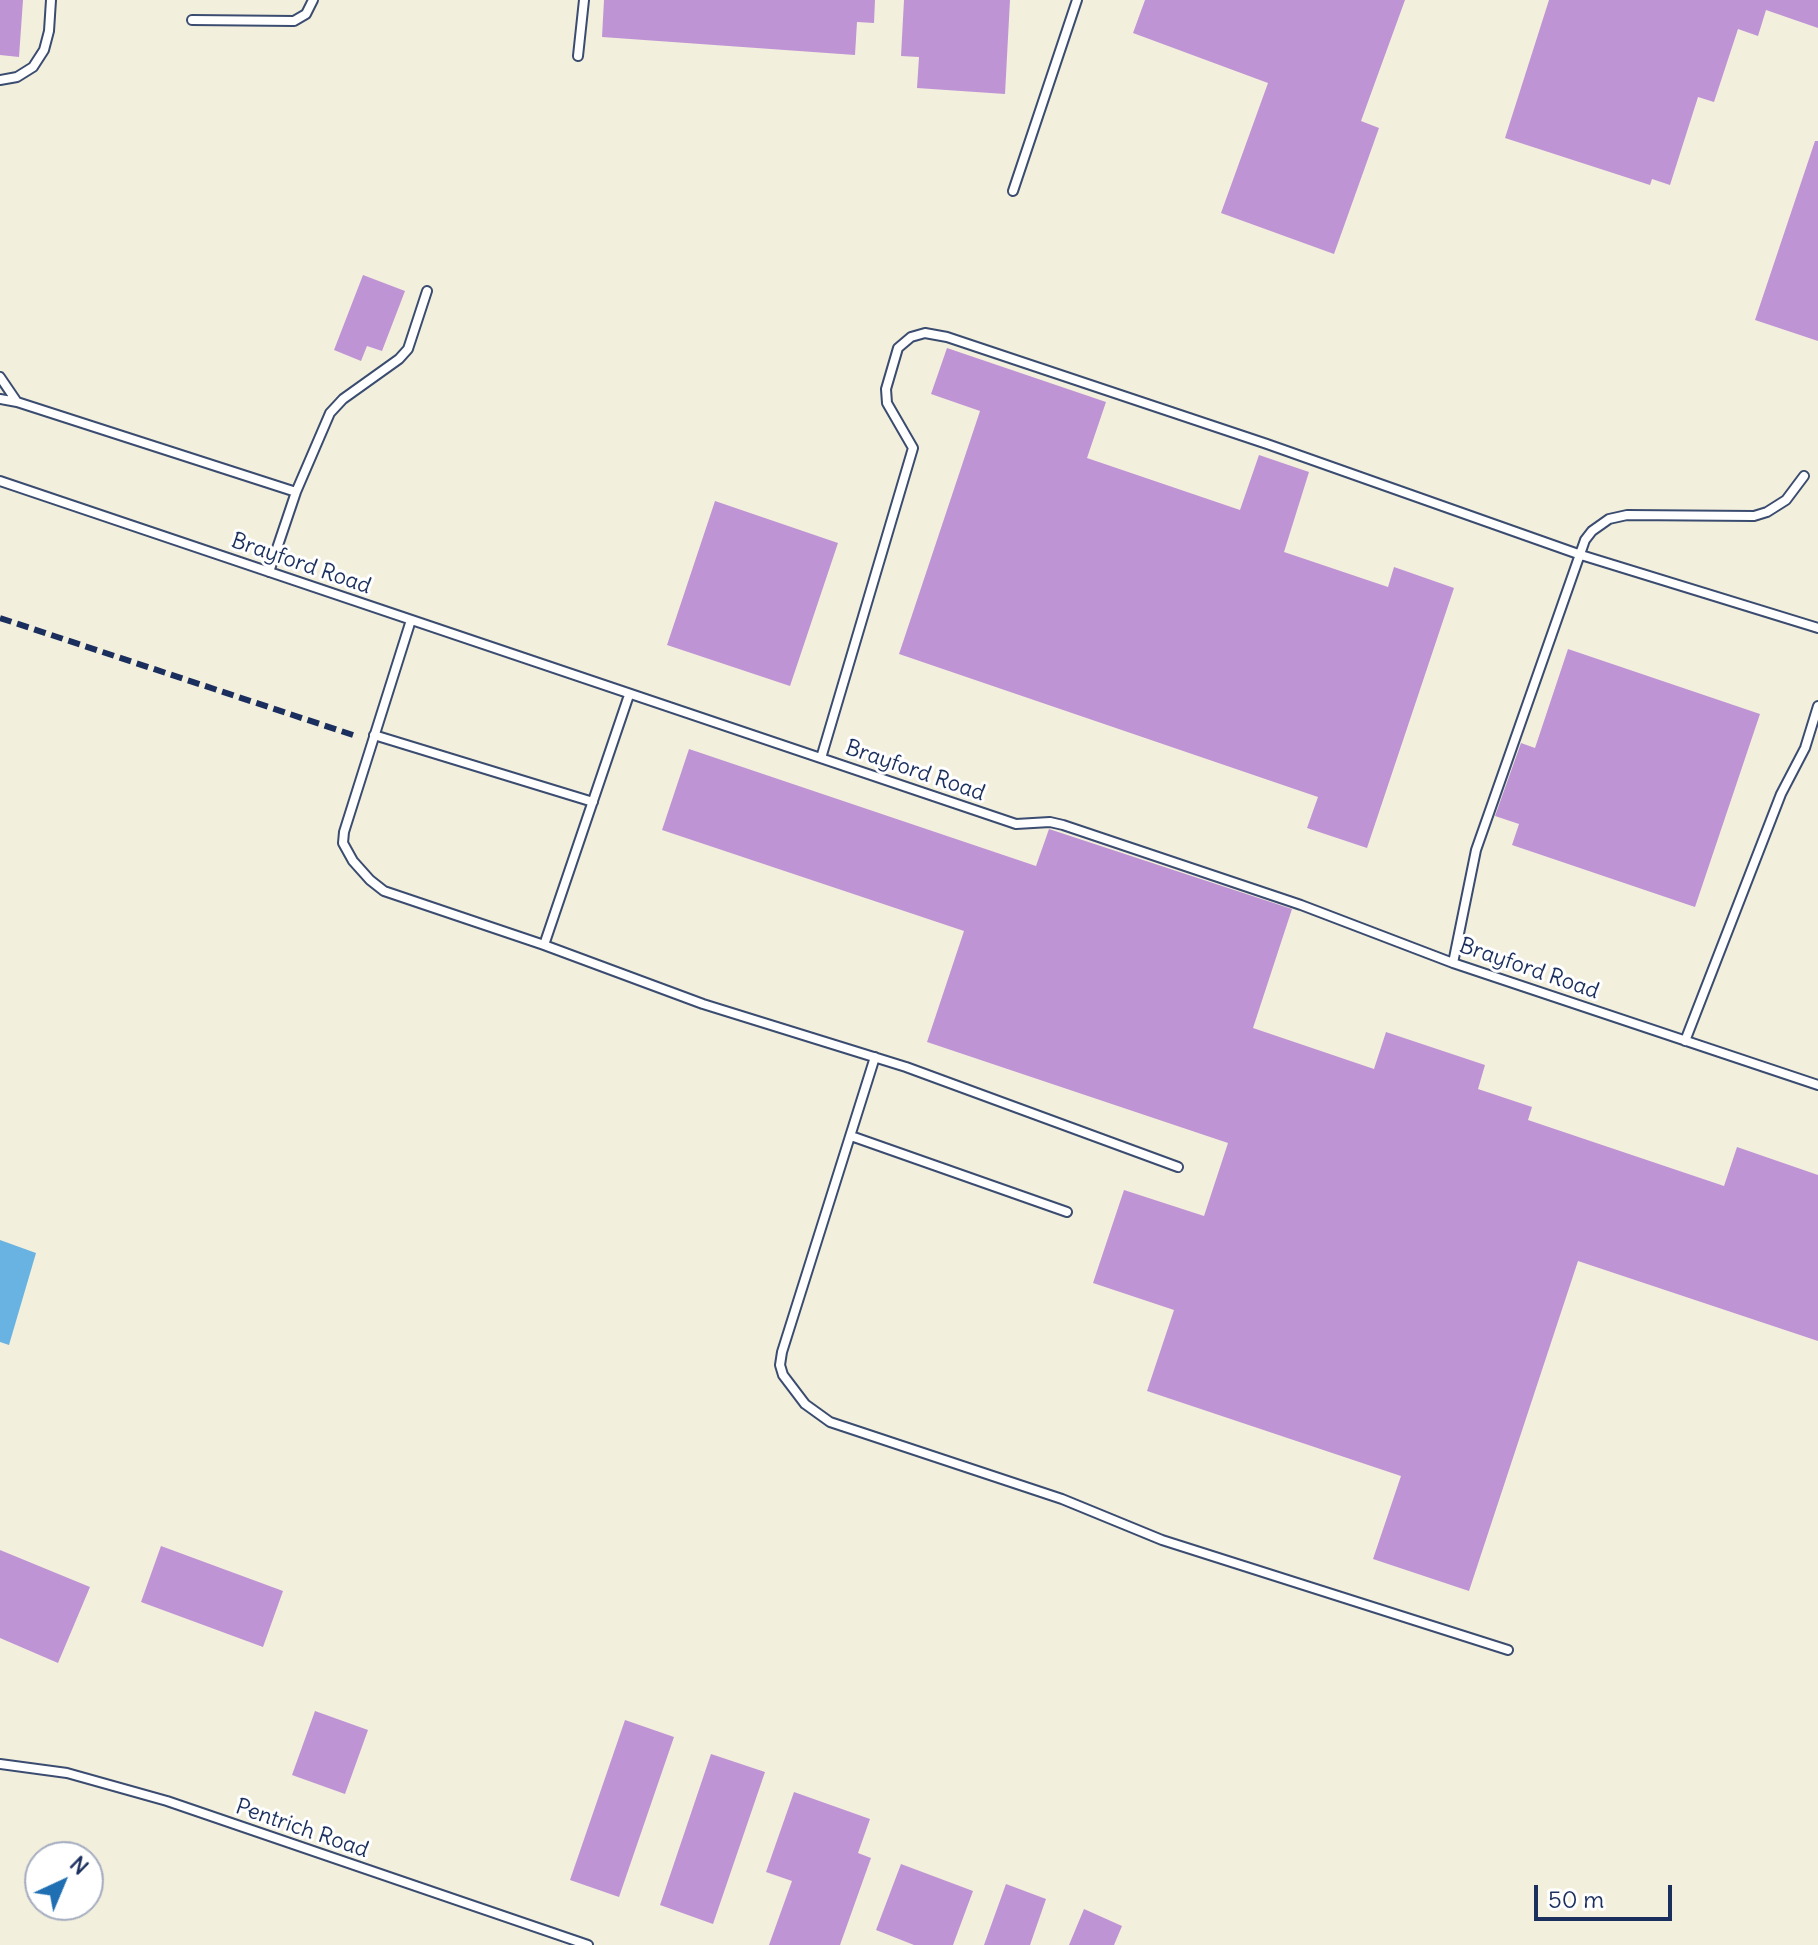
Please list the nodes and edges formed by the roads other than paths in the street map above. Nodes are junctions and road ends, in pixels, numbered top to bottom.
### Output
1 (51, 0) edge
2 (313, 0) edge
3 (584, 0) edge
4 (1077, 0) edge
5 (192, 20) dead end
6 (578, 56) dead end
7 (0, 80) edge
8 (1013, 191) dead end
9 (427, 291) dead end
10 (0, 377) edge
11 (0, 399) edge
12 (17, 402) junction
13 (1804, 476) dead end
14 (0, 481) edge
15 (296, 492) junction
16 (1581, 555) junction
17 (269, 572) junction
18 (411, 620) junction
19 (1818, 628) edge
20 (629, 695) junction
21 (1818, 706) edge
22 (374, 735) junction
23 (821, 758) junction
24 (593, 802) junction
25 (544, 945) junction
26 (1453, 963) junction
27 (1685, 1041) junction
28 (875, 1057) junction
29 (1818, 1085) edge
30 (851, 1136) junction
31 (1178, 1167) dead end
32 (1067, 1212) dead end
33 (1508, 1650) dead end
34 (0, 1764) edge
35 (588, 1945) edge

1 - 7 lane
2 - 5 lane
3 - 6 lane
4 - 8 lane
9 - 15 lane
10 - 12 lane
11 - 12 lane
12 - 15 lane
13 - 16 lane
14 - 17 lane, Brayford Road
15 - 17 lane
16 - 19 lane
16 - 23 lane
16 - 26 lane
17 - 18 lane, Brayford Road
18 - 20 lane, Brayford Road
18 - 22 lane
20 - 23 lane, Brayford Road
20 - 24 lane
21 - 27 lane
22 - 24 lane
22 - 25 lane
23 - 26 lane, Brayford Road
24 - 25 lane
25 - 28 lane
26 - 27 lane, Brayford Road
27 - 29 lane, Brayford Road
28 - 30 lane
28 - 31 lane
30 - 32 lane
30 - 33 lane
34 - 35 lane, Pentrich Road

